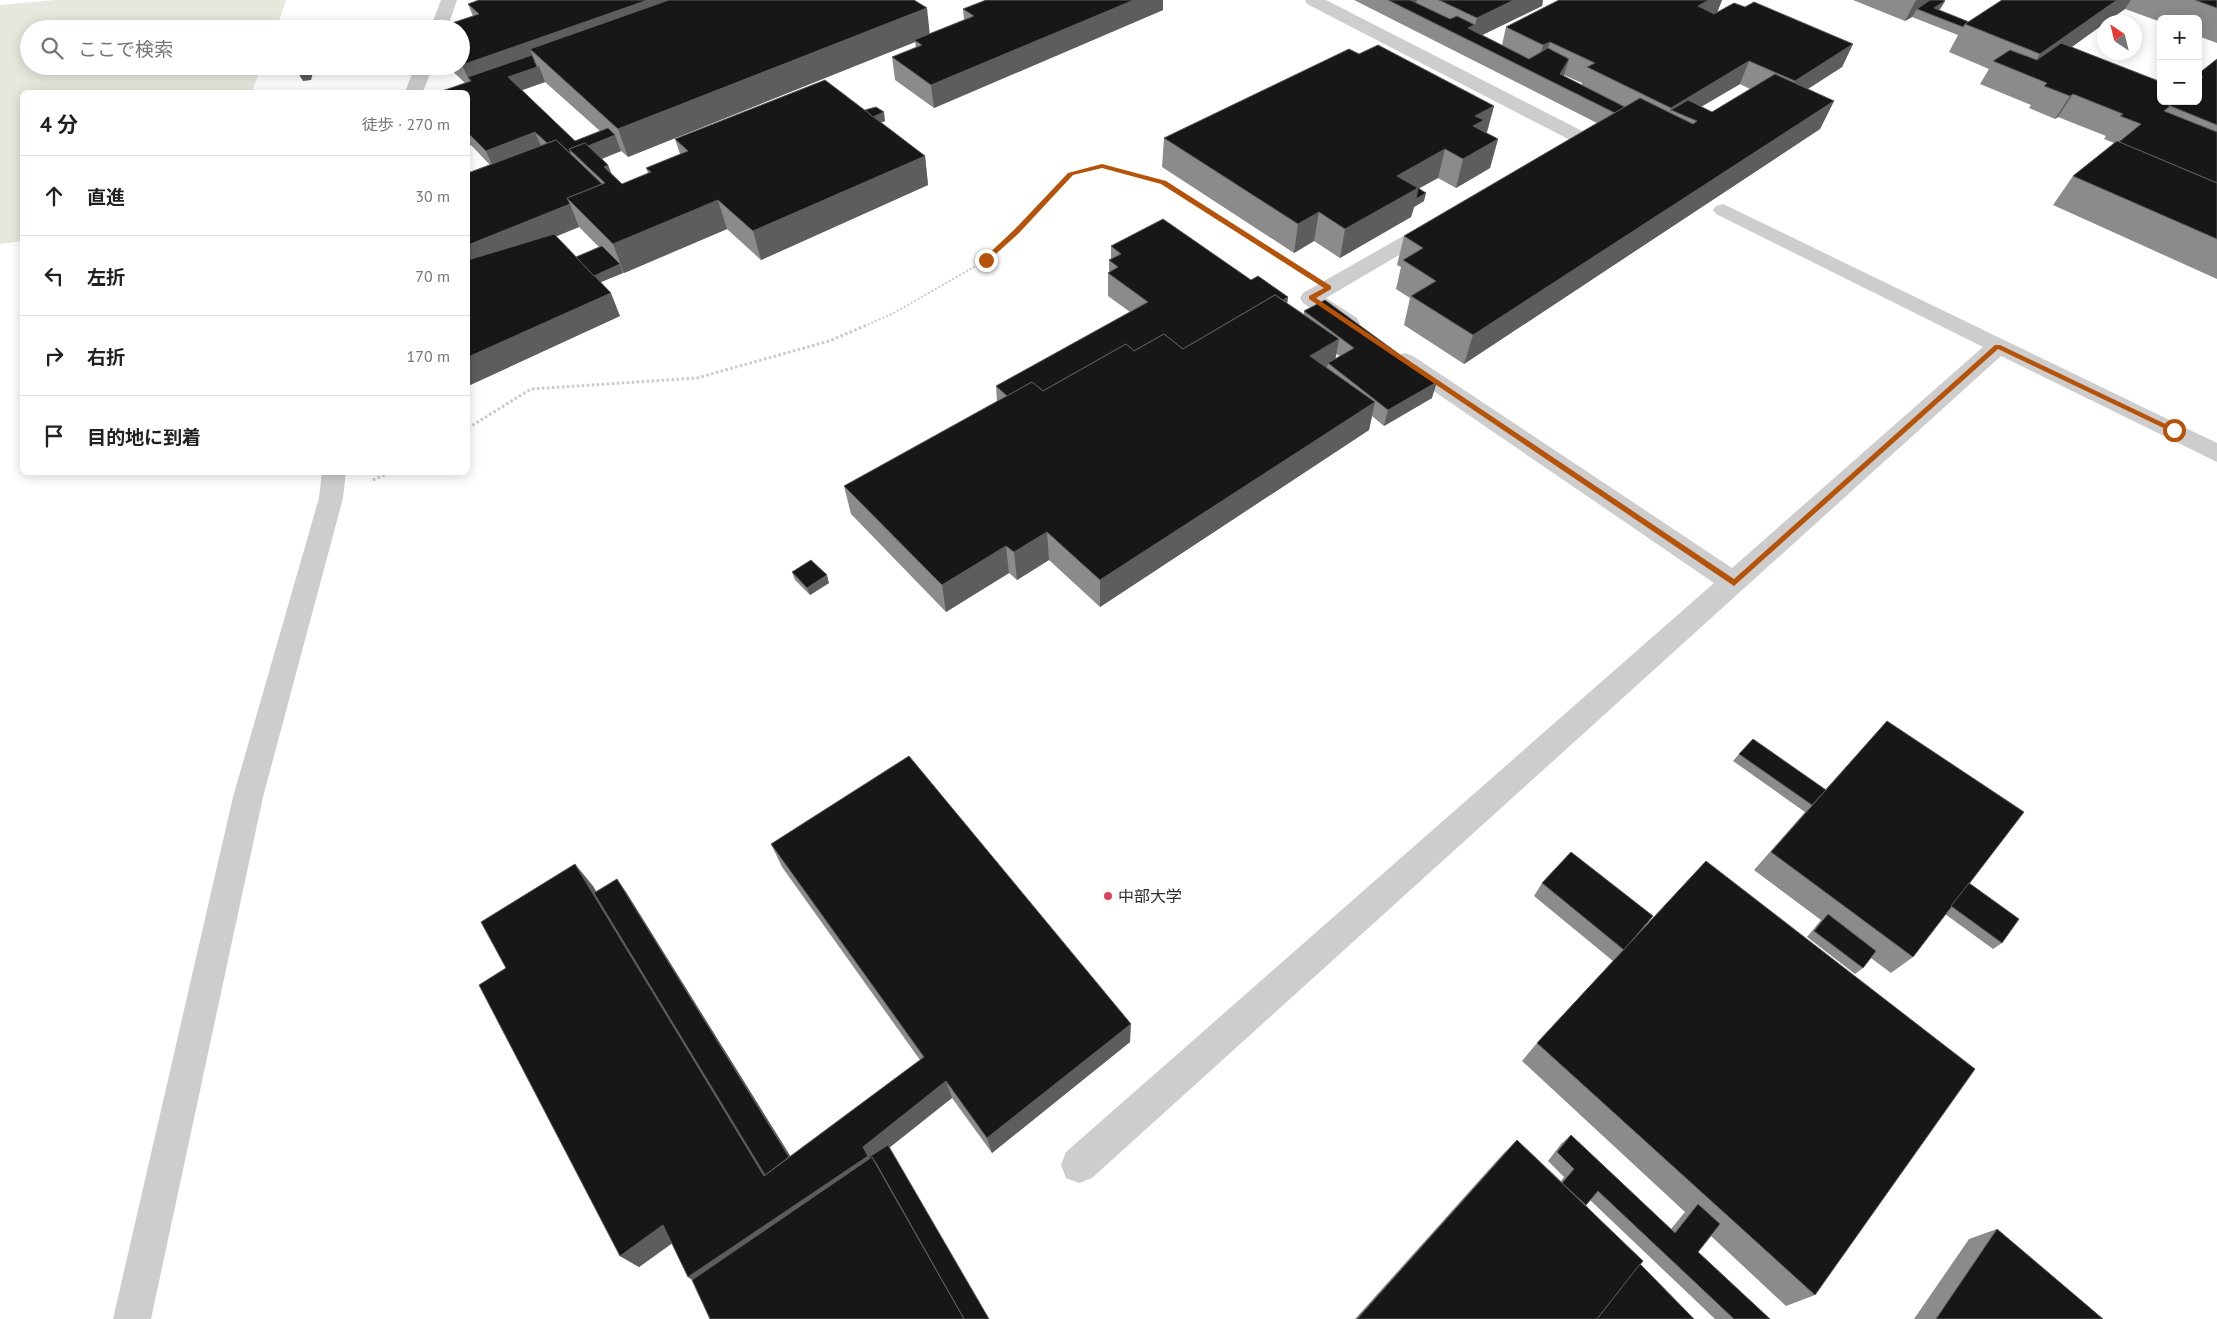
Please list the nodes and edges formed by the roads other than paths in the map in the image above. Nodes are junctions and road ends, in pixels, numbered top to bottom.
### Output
1 (449, 0) edge
2 (1313, 0) edge
3 (441, 20) edge
4 (421, 75) edge
5 (415, 90) edge
6 (1566, 149) edge
7 (1723, 210) edge
8 (1448, 218) edge
9 (1998, 346) junction
10 (2217, 453) edge
11 (334, 475) edge
12 (1734, 583) junction
13 (1079, 1165) dead end
14 (132, 1319) edge

1 - 3 street
2 - 6 street
4 - 5 street
7 - 9 street
8 - 12 street
9 - 10 street
9 - 12 street
11 - 14 street
12 - 13 street

